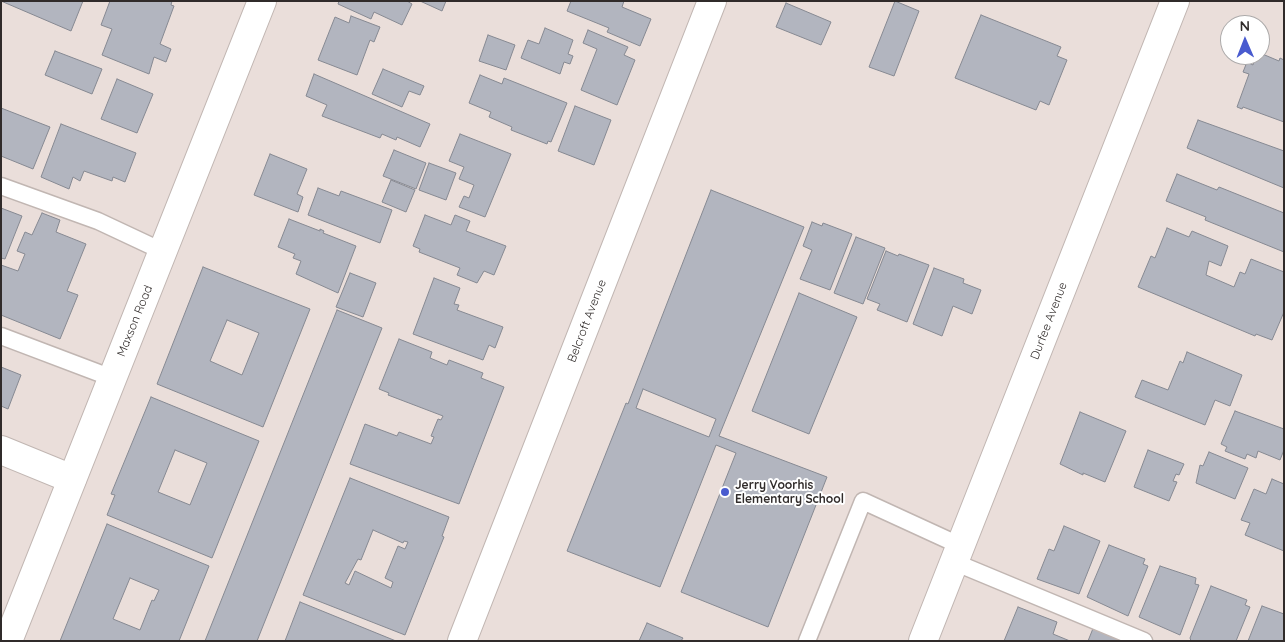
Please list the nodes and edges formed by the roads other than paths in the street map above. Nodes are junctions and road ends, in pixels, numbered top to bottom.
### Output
1 (262, 1) edge
2 (712, 1) edge
3 (1175, 1) edge
4 (1, 186) edge
5 (162, 251) junction
6 (1, 336) edge
7 (112, 378) junction
8 (1, 450) edge
9 (72, 479) junction
10 (957, 554) junction
11 (8, 641) edge
12 (462, 641) edge
13 (807, 641) edge
14 (923, 641) edge
15 (1144, 641) edge

1 - 5 street, Maxson Road
2 - 12 street, Belcroft Avenue
3 - 10 street, Durfee Avenue
4 - 5 lane
5 - 7 street, Maxson Road
6 - 7 lane
7 - 9 street, Maxson Road
8 - 9 street
9 - 11 street, Maxson Road
10 - 13 lane
10 - 14 street, Durfee Avenue
10 - 15 lane

